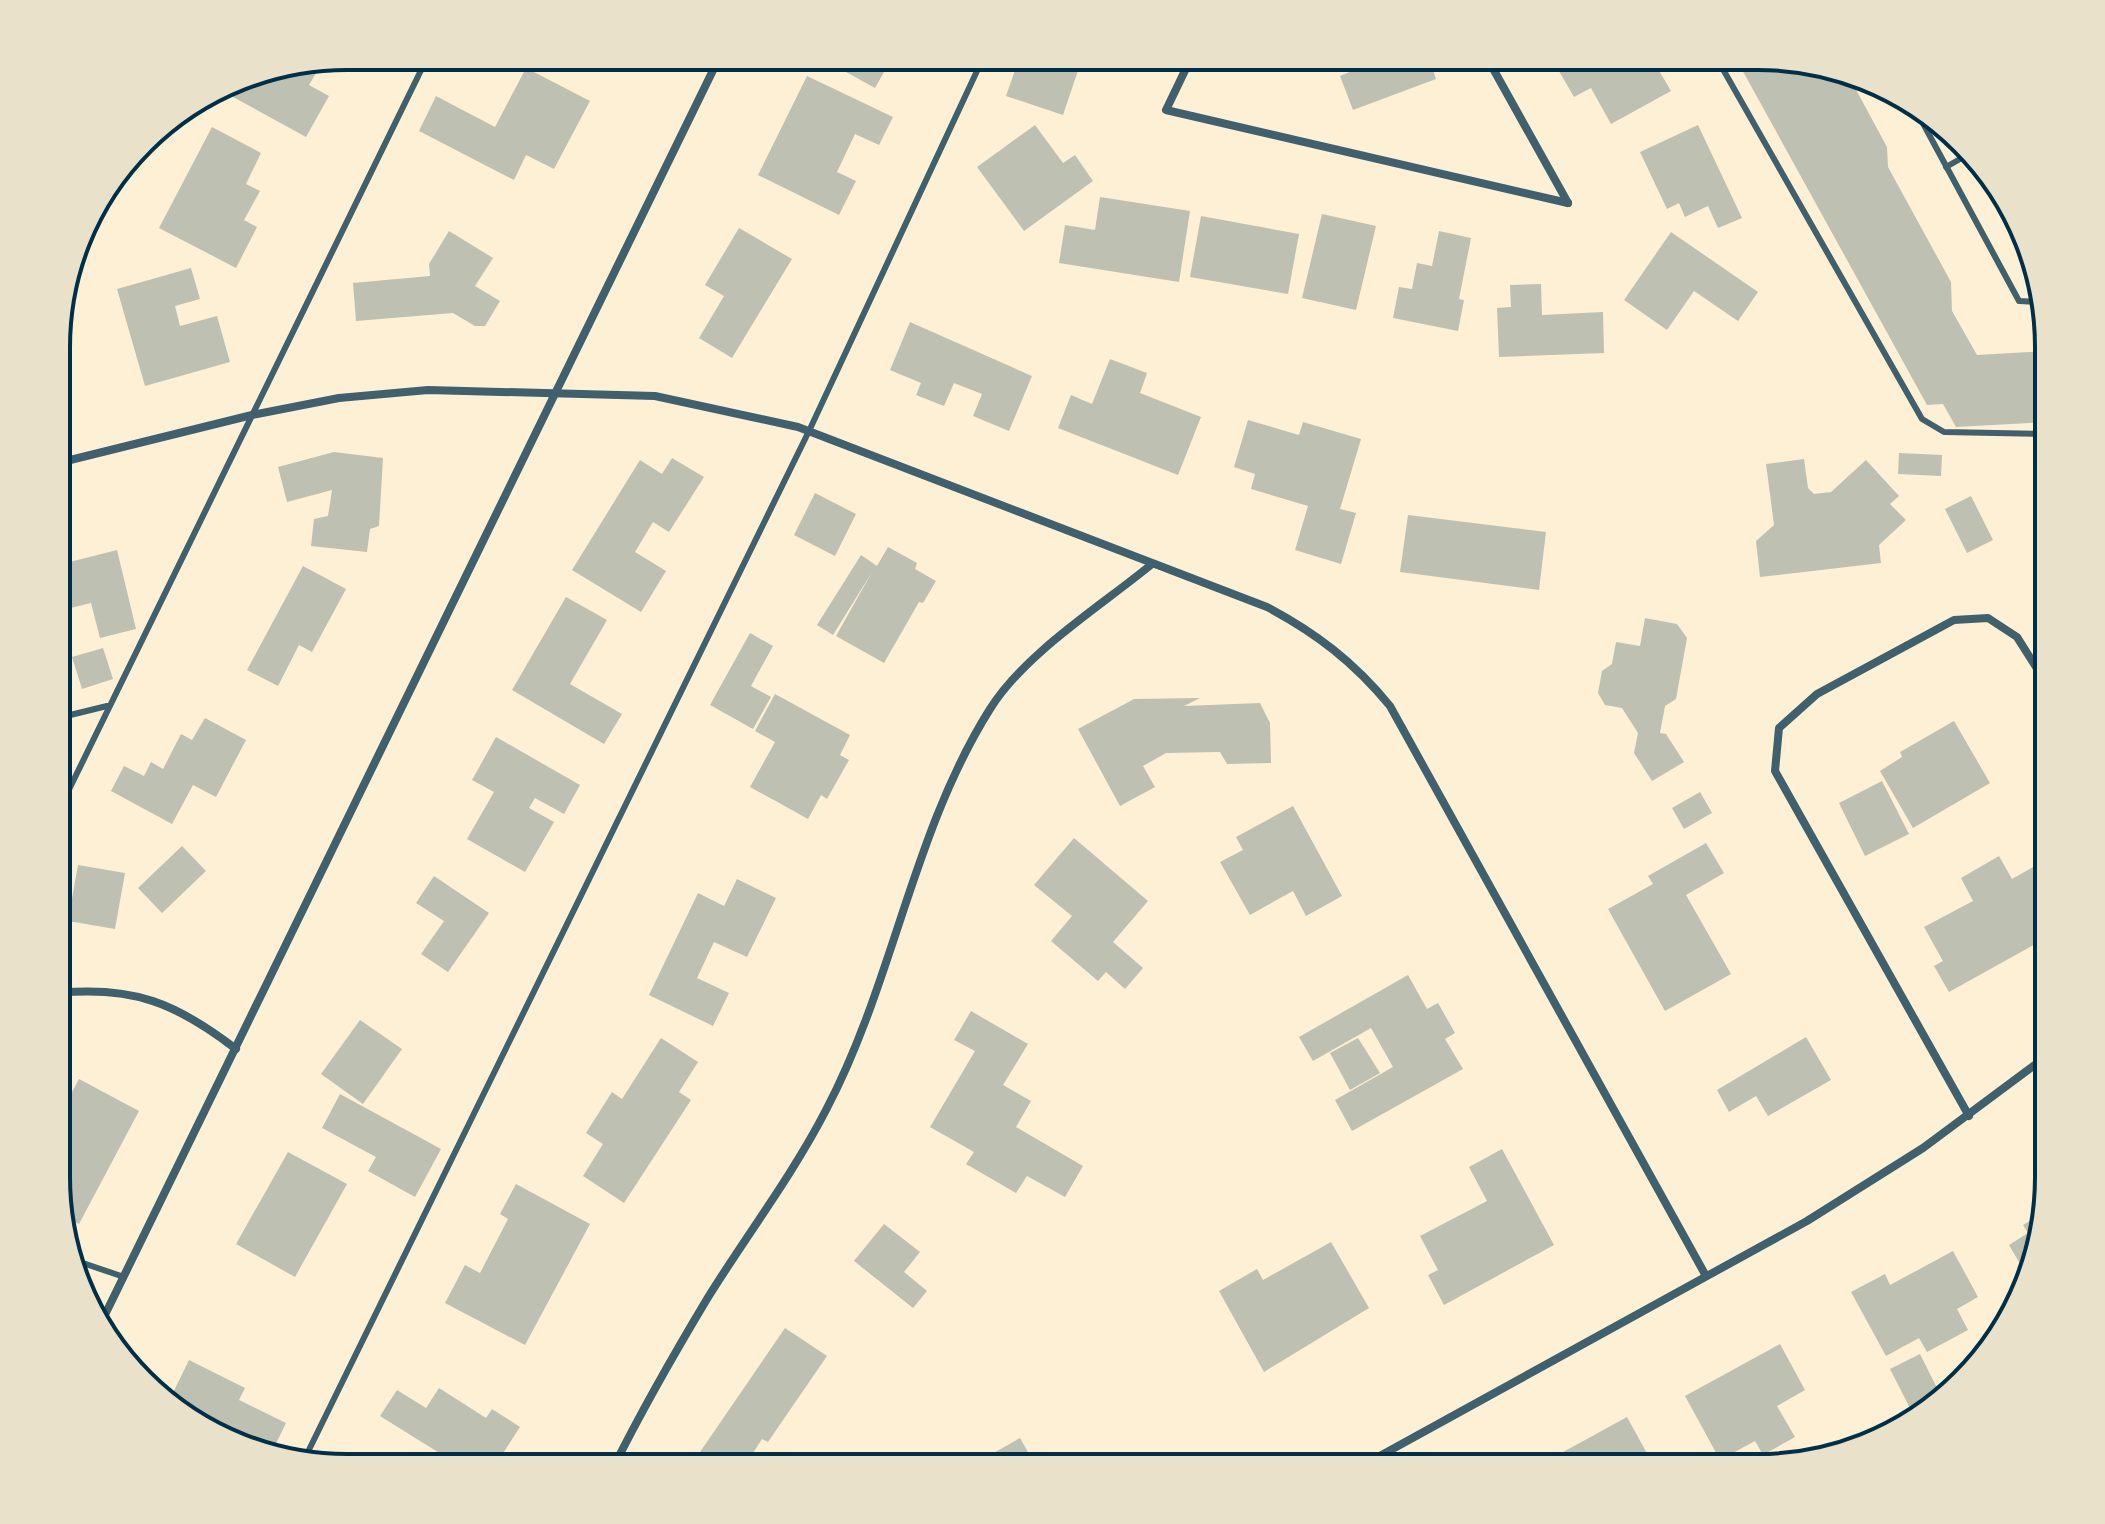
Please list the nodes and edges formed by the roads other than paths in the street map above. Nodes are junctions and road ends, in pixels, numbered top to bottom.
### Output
1 (421, 71) edge
2 (713, 71) edge
3 (977, 71) edge
4 (1185, 71) edge
5 (1494, 71) edge
6 (1724, 71) edge
7 (1924, 125) edge
8 (1961, 159) edge
9 (1946, 167) junction
10 (2031, 302) edge
11 (557, 393) junction
12 (252, 415) junction
13 (809, 431) junction
14 (2034, 434) edge
15 (70, 460) edge
16 (1152, 564) junction
17 (2034, 664) edge
18 (107, 706) junction
19 (70, 715) edge
20 (71, 785) edge
21 (71, 992) edge
22 (236, 1049) junction
23 (2034, 1066) edge
24 (1969, 1116) junction
25 (84, 1263) edge
26 (1706, 1276) junction
27 (124, 1277) junction
28 (106, 1312) edge
29 (309, 1451) edge
30 (621, 1453) edge
31 (1384, 1454) edge

1 - 12 lane
2 - 11 street
3 - 13 lane
4 - 5 street
6 - 14 lane
7 - 9 lane
8 - 9 lane
9 - 10 lane
11 - 12 street
11 - 13 street
11 - 22 street
12 - 15 street
12 - 18 lane
13 - 16 street
13 - 29 lane
16 - 26 street
16 - 30 street
17 - 24 street
18 - 19 lane
18 - 20 lane
21 - 22 street
22 - 27 street
23 - 24 street
24 - 26 street
25 - 27 lane
26 - 31 street
27 - 28 street

